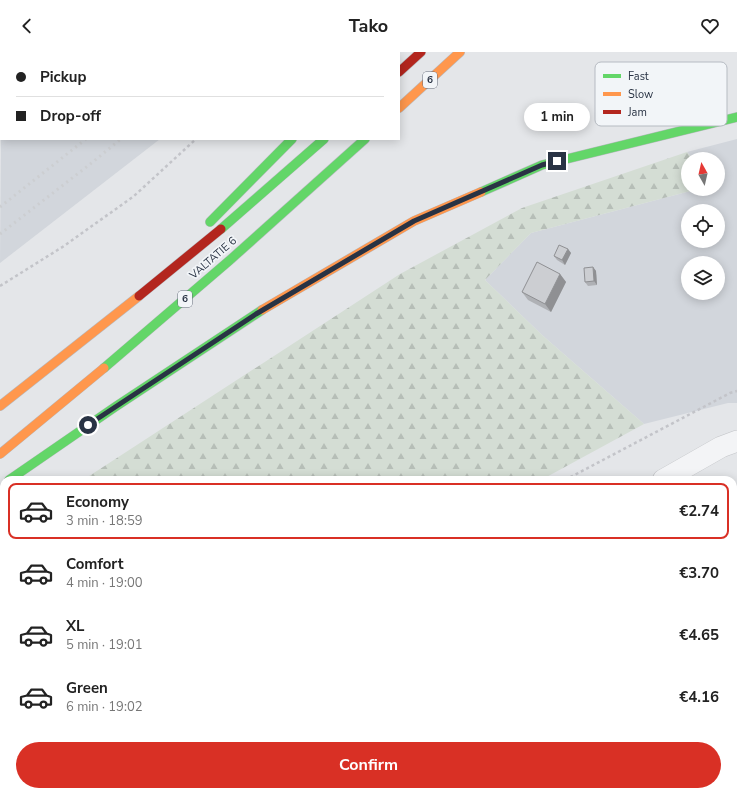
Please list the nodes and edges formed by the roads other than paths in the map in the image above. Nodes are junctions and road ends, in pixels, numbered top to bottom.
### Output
1 (421, 52) edge
2 (460, 52) edge
3 (400, 71) edge
4 (400, 107) edge
5 (737, 116) edge
6 (727, 119) edge
7 (697, 126) edge
8 (291, 140) edge
9 (323, 140) edge
10 (364, 140) edge
11 (204, 227) dead end
12 (182, 249) dead end
13 (117, 314) junction
14 (0, 406) edge
15 (737, 441) edge
16 (0, 454) edge
17 (15, 476) edge
18 (670, 476) edge

1 - 3 highway, 6
2 - 4 highway, 6
5 - 6 highway
7 - 17 highway
8 - 11 highway
9 - 13 highway, VALTATIE 6
10 - 16 highway, VALTATIE 6 / 6
12 - 13 highway
13 - 14 highway, VALTATIE 6
15 - 18 street

